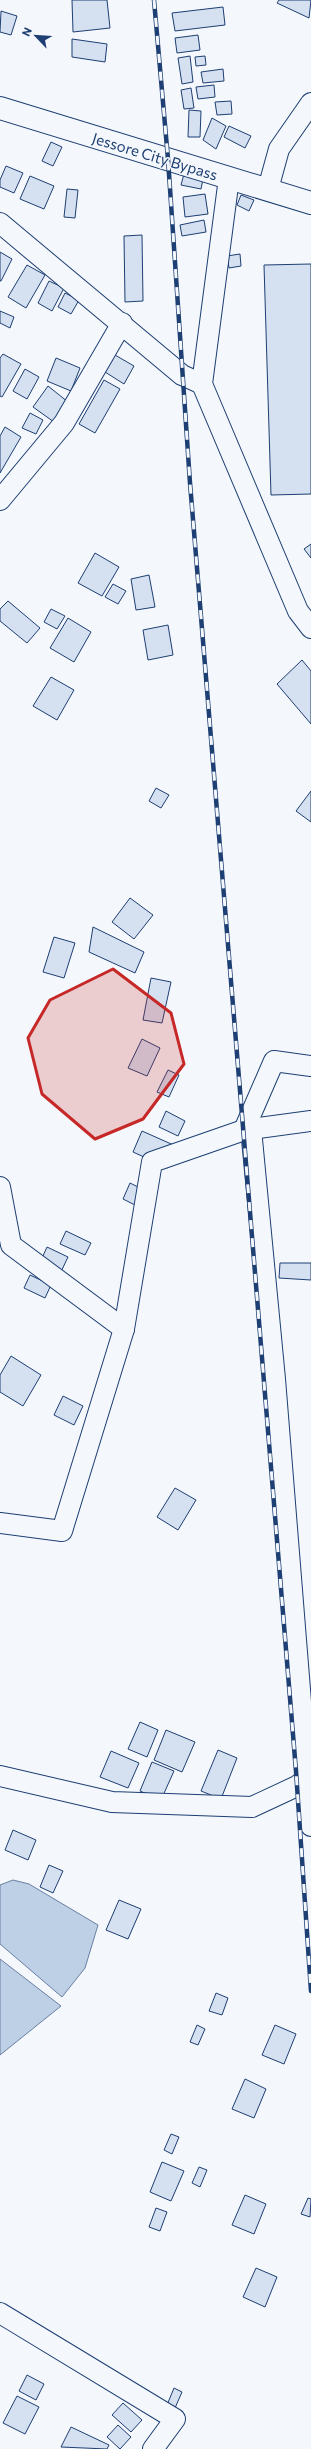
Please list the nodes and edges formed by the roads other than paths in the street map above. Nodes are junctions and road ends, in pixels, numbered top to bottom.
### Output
1 (311, 103) edge
2 (0, 108) edge
3 (229, 178) junction
4 (268, 189) junction
5 (311, 203) edge
6 (0, 223) edge
7 (122, 323) junction
8 (202, 384) junction
9 (0, 500) edge
10 (311, 628) edge
11 (311, 1066) edge
12 (311, 1121) edge
13 (248, 1129) junction
14 (0, 1187) edge
15 (124, 1329) junction
16 (0, 1523) edge
17 (308, 1752) edge
18 (0, 1776) edge
19 (307, 1778) junction
20 (311, 1826) edge
21 (0, 2313) edge
22 (154, 2449) edge

1 - 4 street
2 - 3 highway, Jessore City Bypass
3 - 4 highway, Jessore City Bypass
3 - 8 street
4 - 5 highway, Jessore City Bypass
6 - 7 street
7 - 8 street
7 - 9 street
8 - 10 street
11 - 13 street
12 - 13 street
13 - 15 street
13 - 17 street
14 - 15 street
15 - 16 street
17 - 19 street
18 - 19 street
19 - 20 street
21 - 22 street

